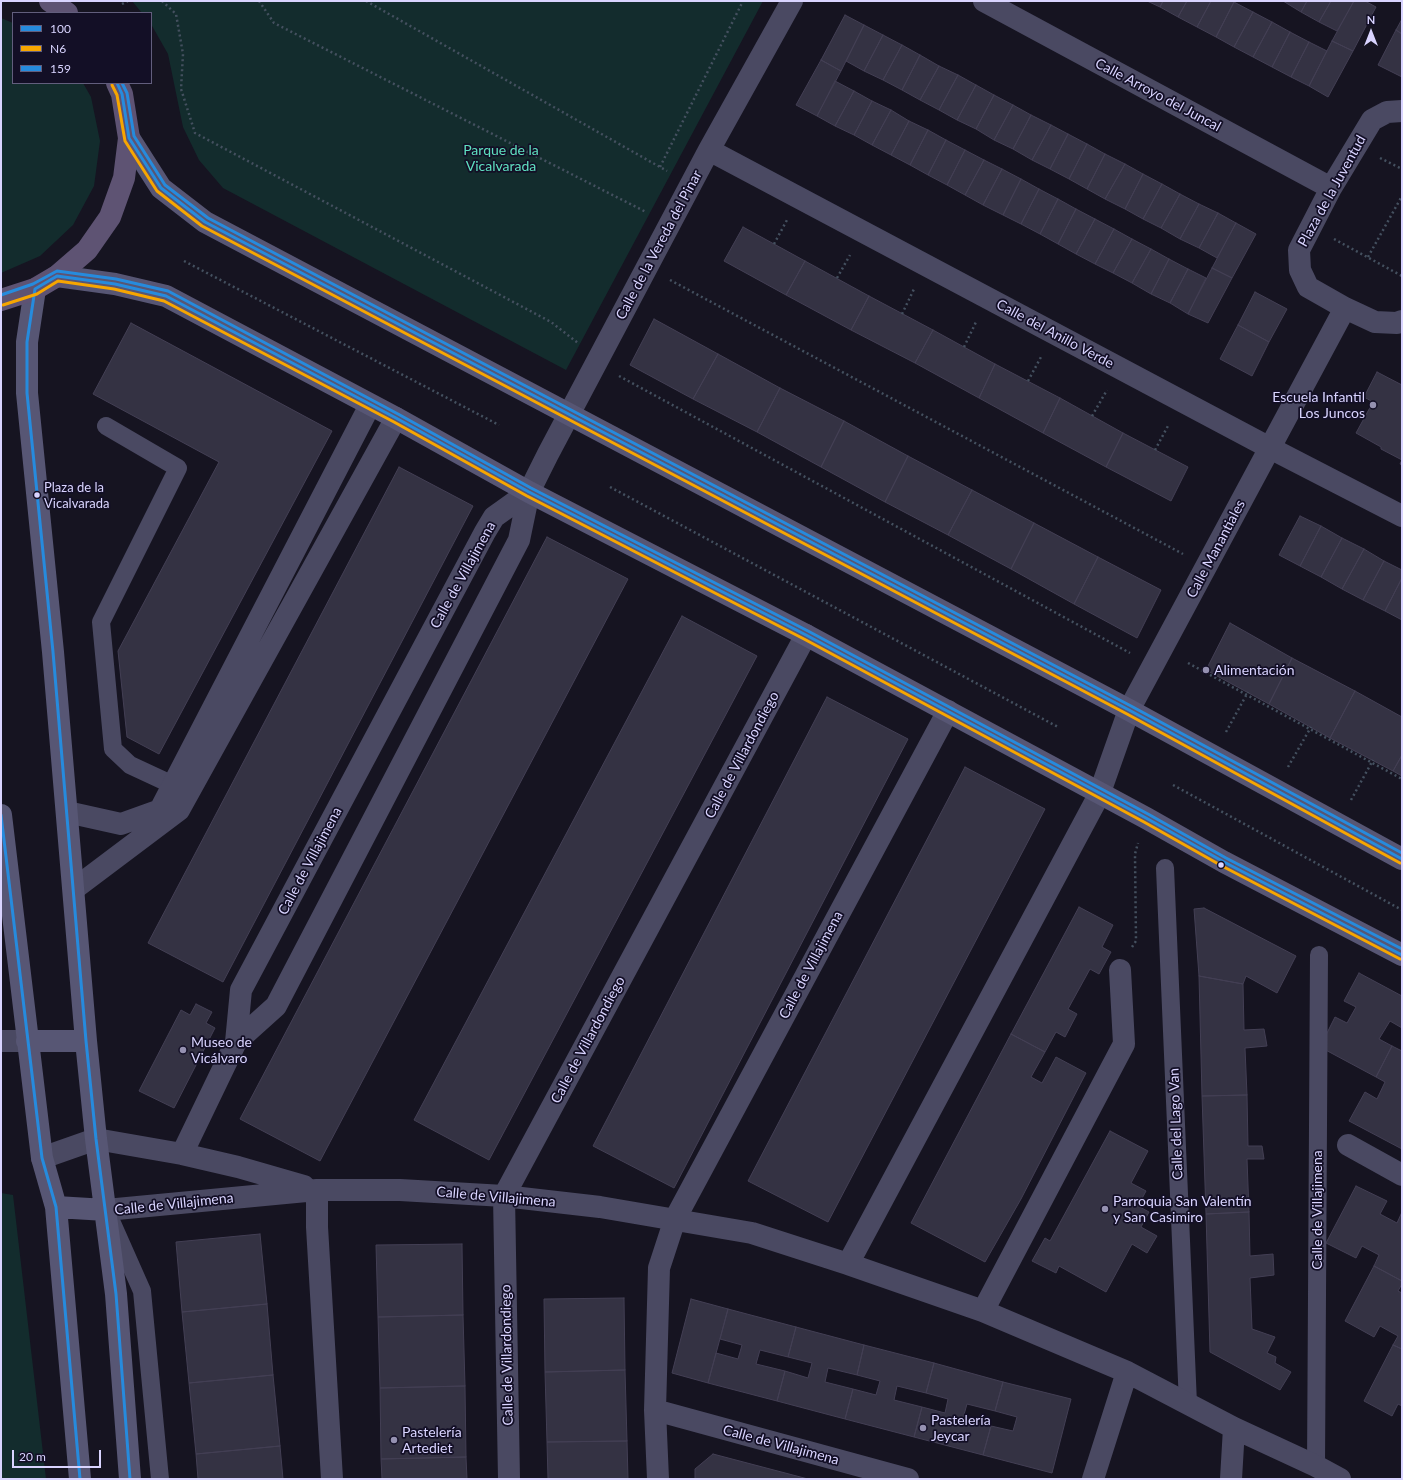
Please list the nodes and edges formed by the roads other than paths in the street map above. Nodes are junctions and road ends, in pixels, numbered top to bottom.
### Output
1 (50, 1) edge
2 (792, 1) edge
3 (984, 1) edge
4 (66, 12) edge
5 (117, 84) edge
6 (1402, 111) edge
7 (129, 138) junction
8 (709, 150) junction
9 (1331, 188) junction
10 (57, 276) junction
11 (35, 289) junction
12 (1, 300) edge
13 (1345, 308) junction
14 (1402, 321) edge
15 (370, 405) junction
16 (569, 414) junction
17 (396, 418) junction
18 (106, 426) dead end
19 (1270, 448) junction
20 (529, 492) junction
21 (1402, 516) edge
22 (806, 635) junction
23 (1129, 710) junction
24 (948, 712) junction
25 (173, 785) junction
26 (1099, 795) junction
27 (67, 812) junction
28 (1, 814) edge
29 (1402, 859) edge
30 (1165, 868) dead end
31 (74, 889) junction
32 (1319, 955) dead end
33 (1402, 955) edge
34 (1120, 970) road end
35 (1, 1041) edge
36 (27, 1041) junction
37 (86, 1041) junction
38 (236, 1042) junction
39 (96, 1139) junction
40 (1348, 1144) dead end
41 (182, 1154) junction
42 (42, 1158) junction
43 (1402, 1175) edge
44 (317, 1190) junction
45 (504, 1196) junction
46 (56, 1207) junction
47 (106, 1210) junction
48 (675, 1219) junction
49 (848, 1264) junction
50 (983, 1311) junction
51 (1127, 1372) junction
52 (1188, 1404) junction
53 (655, 1410) junction
54 (1234, 1428) junction
55 (1316, 1466) junction
56 (80, 1479) edge
57 (130, 1479) edge
58 (160, 1479) edge
59 (332, 1479) edge
60 (509, 1479) edge
61 (658, 1479) edge
62 (908, 1479) edge
63 (1093, 1479) edge
64 (1231, 1479) edge
65 (1340, 1479) edge

1 - 4 main road
2 - 8 street, Calle de la Vereda del Pinar
3 - 9 street, Calle Arroyo del Juncal
5 - 7 main road
6 - 9 street, Plaza de la Juventud
7 - 10 main road
7 - 16 main road
8 - 16 street, Calle de la Vereda del Pinar
8 - 19 street, Calle del Anillo Verde
9 - 13 street, Plaza de la Juventud
10 - 11 main road
10 - 15 main road
11 - 12 main road
11 - 27 main road
13 - 14 street, Plaza de la Juventud
13 - 19 street, Calle Manantiales
15 - 17 main road
15 - 25 street
16 - 20 street, Calle de la Vereda del Pinar
16 - 23 main road
17 - 20 main road
17 - 31 street
18 - 25 lane
19 - 21 street, Calle del Anillo Verde
19 - 23 street, Calle Manantiales
20 - 22 main road
20 - 38 street, Calle de Villajimena
20 - 38 street, Calle de Villajimena
22 - 24 main road
22 - 45 street, Calle de Villardondiego
23 - 26 street, Calle Manantiales
23 - 29 main road
24 - 26 main road
24 - 48 street, Calle de Villajimena
25 - 27 street
26 - 33 main road
26 - 49 street
27 - 31 main road
28 - 36 main road
30 - 52 lane, Calle del Lago Van
31 - 37 main road
32 - 55 lane, Calle de Villajimena
34 - 50 street
35 - 36 street
36 - 37 main road
36 - 42 main road
37 - 39 main road
38 - 41 street, Calle de Villajimena
39 - 41 street, Calle de Villajimena
39 - 42 street, Calle de Villajimena
39 - 47 main road
40 - 43 street
41 - 44 street, Calle de Villajimena
42 - 46 main road
44 - 45 street, Calle de Villajimena
44 - 47 street, Calle de Villajimena
44 - 59 street
45 - 48 street, Calle de Villajimena
45 - 60 street, Calle de Villardondiego
46 - 47 main road, Calle de Villajimena
46 - 56 main road
47 - 57 main road
47 - 58 lane
48 - 49 street, Calle de Villajimena
48 - 53 street, Calle de Villajimena
49 - 50 street, Calle de Villajimena
50 - 51 street, Calle de Villajimena
51 - 52 street, Calle de Villajimena
51 - 63 street
52 - 54 street, Calle de Villajimena
53 - 61 street, Calle de Villajimena
53 - 62 street, Calle de Villajimena
54 - 55 street, Calle de Villajimena
54 - 64 street
55 - 65 street, Calle de Villajimena

